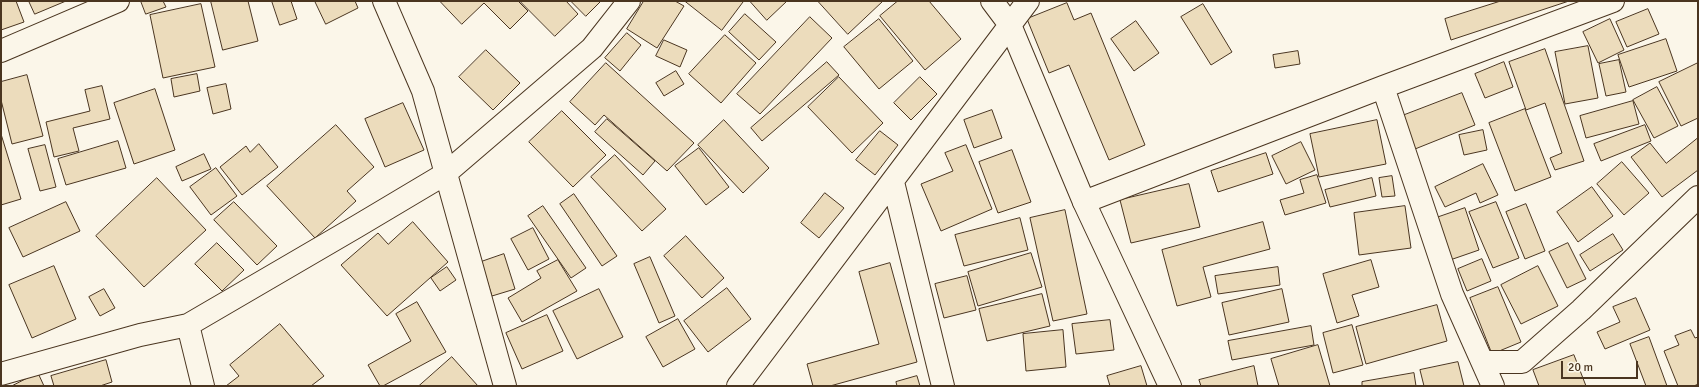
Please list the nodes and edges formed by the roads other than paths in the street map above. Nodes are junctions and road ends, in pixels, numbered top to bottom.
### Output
1 (118, 1) edge
2 (384, 1) edge
3 (629, 1) edge
4 (992, 1) edge
5 (1028, 1) edge
6 (1613, 1) edge
7 (1010, 25) junction
8 (1, 51) edge
9 (1383, 87) junction
10 (445, 174) junction
11 (893, 182) junction
12 (1698, 197) edge
13 (1084, 202) junction
14 (188, 325) junction
15 (1482, 362) junction
16 (1, 374) edge
17 (203, 386) edge
18 (505, 386) edge
19 (738, 386) edge
20 (943, 386) edge
21 (1170, 386) edge
22 (1493, 386) edge

1 - 8 street
2 - 10 street
3 - 10 street
4 - 7 street
5 - 7 street
6 - 9 street
7 - 11 street
7 - 13 street
9 - 13 street
9 - 15 street
10 - 14 street
10 - 18 street
11 - 19 street
11 - 20 street
12 - 15 street
13 - 21 street
14 - 16 street
14 - 17 street
15 - 22 street

